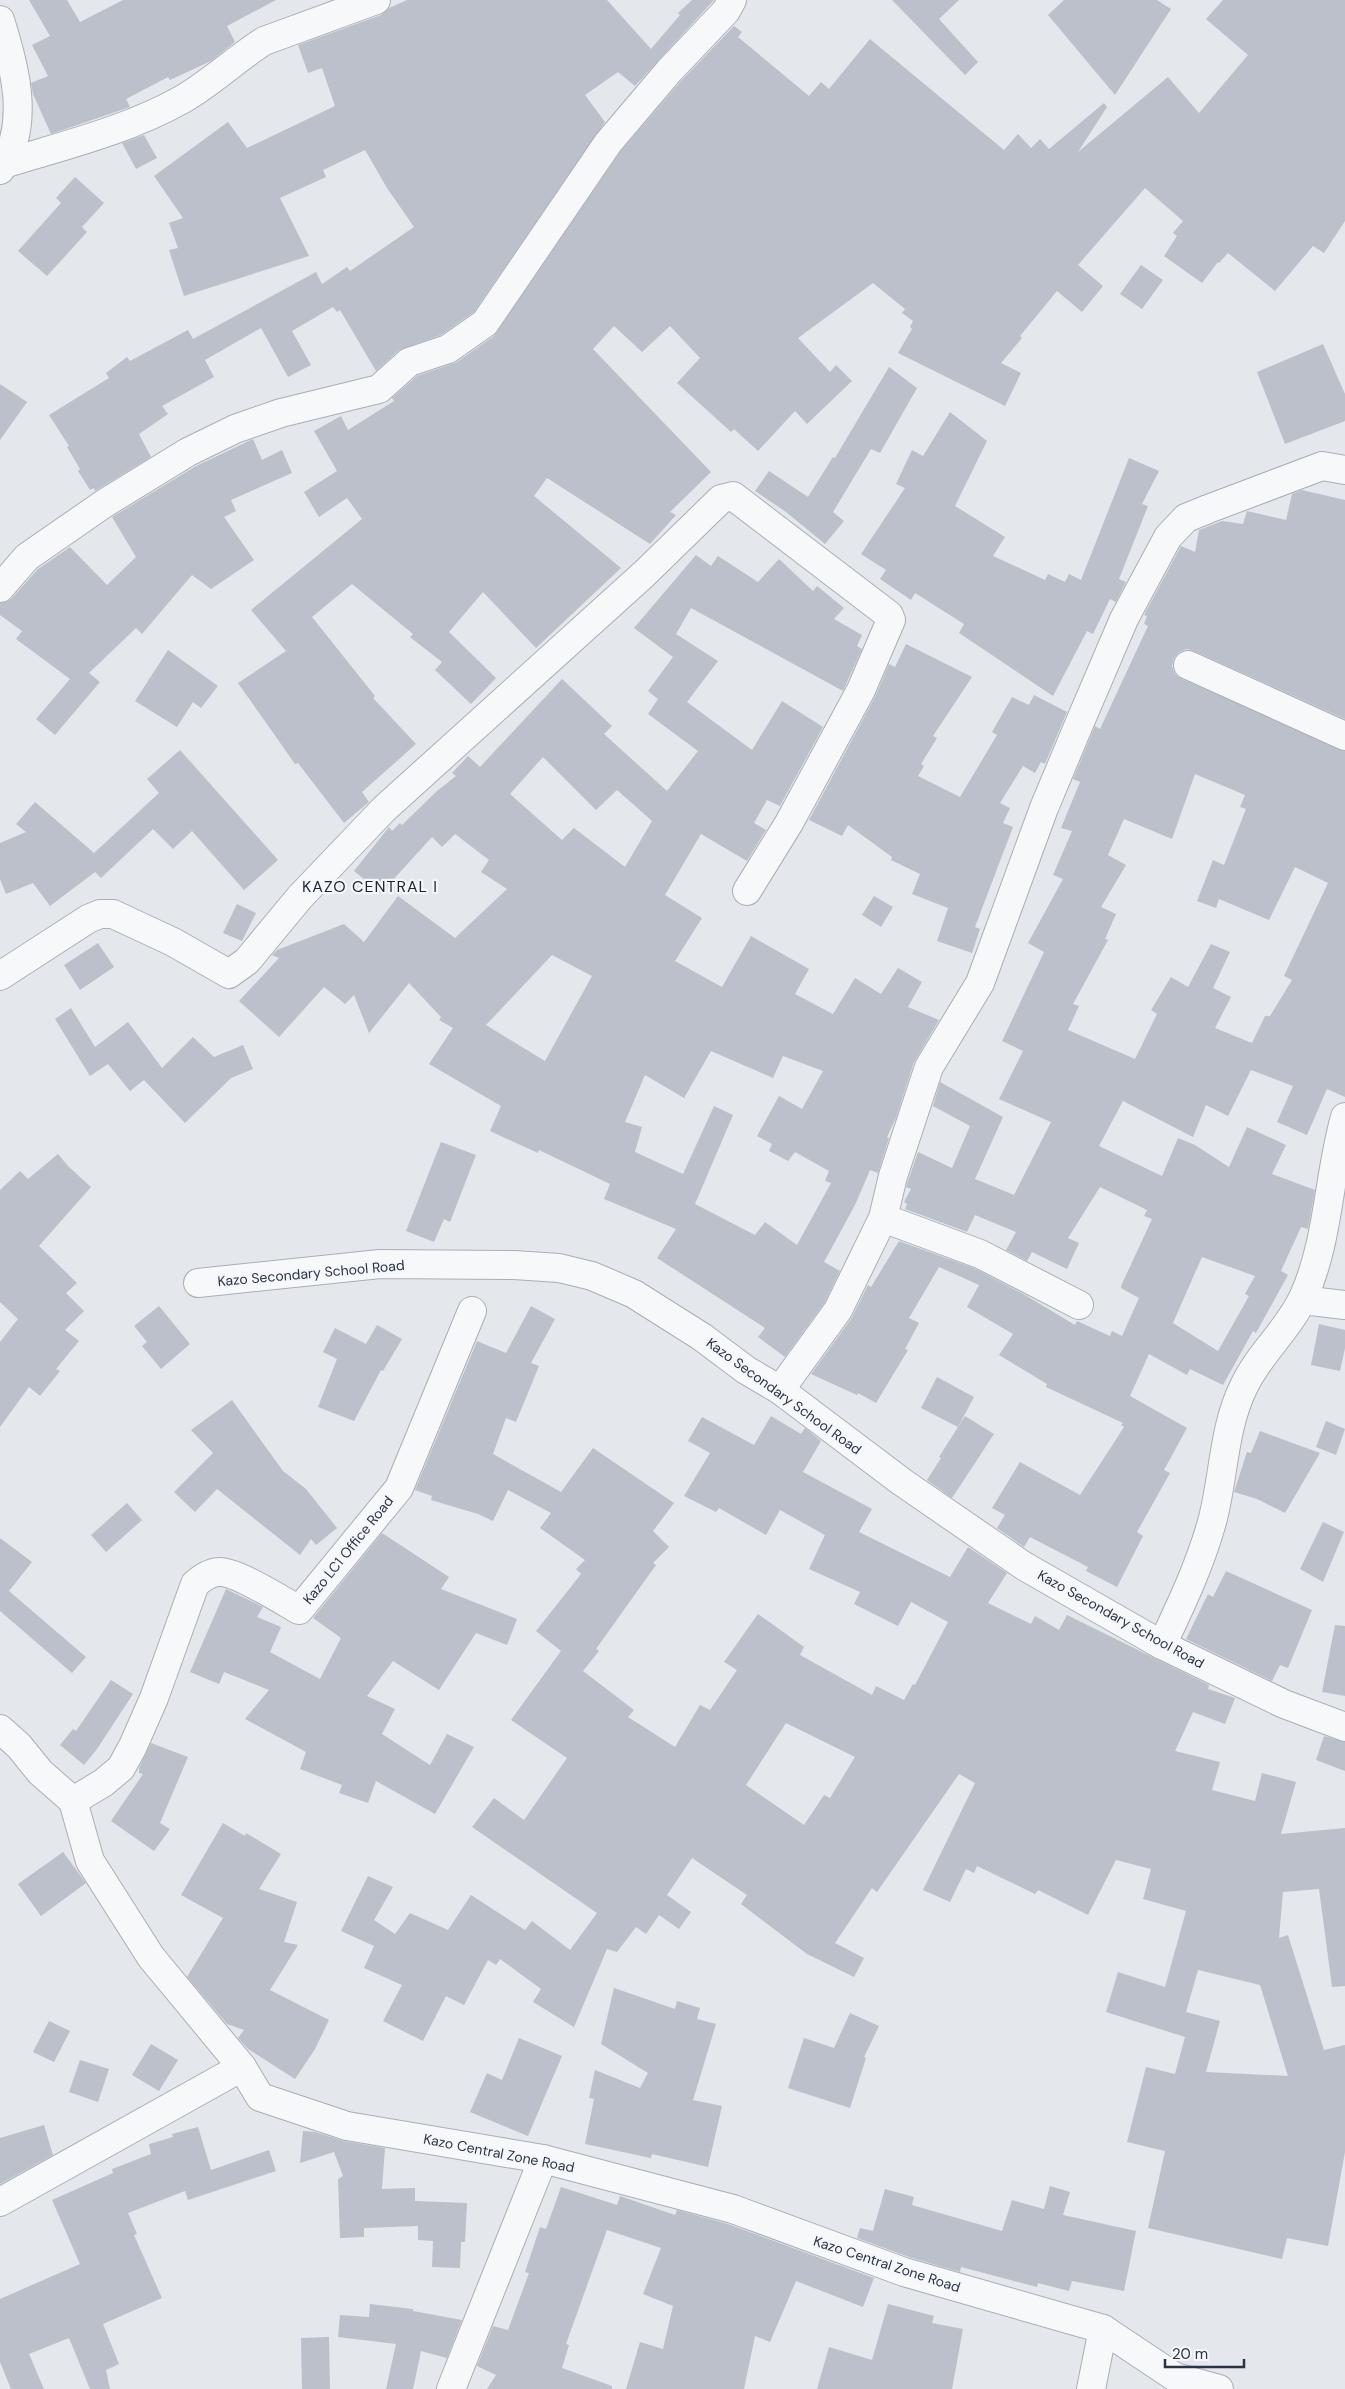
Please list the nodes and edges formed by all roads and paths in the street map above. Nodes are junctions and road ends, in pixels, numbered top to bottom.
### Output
1 (376, 0) edge
2 (732, 0) edge
3 (0, 20) edge
4 (2, 167) edge
5 (1345, 470) edge
6 (0, 588) edge
7 (1188, 665) dead end
8 (1345, 736) edge
9 (746, 890) dead end
10 (0, 976) edge
11 (1345, 1117) edge
12 (883, 1218) junction
13 (198, 1283) dead end
14 (1302, 1300) junction
15 (1345, 1305) edge
16 (1080, 1306) dead end
17 (472, 1311) dead end
18 (780, 1390) junction
19 (1162, 1645) junction
20 (1345, 1727) edge
21 (0, 1729) edge
22 (72, 1801) junction
23 (242, 2067) junction
24 (543, 2159) junction
25 (0, 2202) edge
26 (1103, 2329) junction
27 (451, 2389) edge
28 (1091, 2389) edge
29 (1219, 2389) edge

1 - 4 street
2 - 6 street
3 - 4 street
5 - 12 street
7 - 8 street
9 - 10 street
11 - 14 street
12 - 16 street
12 - 18 street
13 - 18 street, Kazo Secondary School Road
14 - 15 street
14 - 19 street
17 - 22 street, Kazo LC1 Office Road
18 - 19 street, Kazo Secondary School Road
19 - 20 street, Kazo Secondary School Road
21 - 22 street
22 - 23 street, Kazo Central Zone Road
23 - 24 street, Kazo Central Zone Road
23 - 25 street
24 - 26 street, Kazo Central Zone Road
24 - 27 street
26 - 28 street
26 - 29 street, Kazo Central Zone Road

